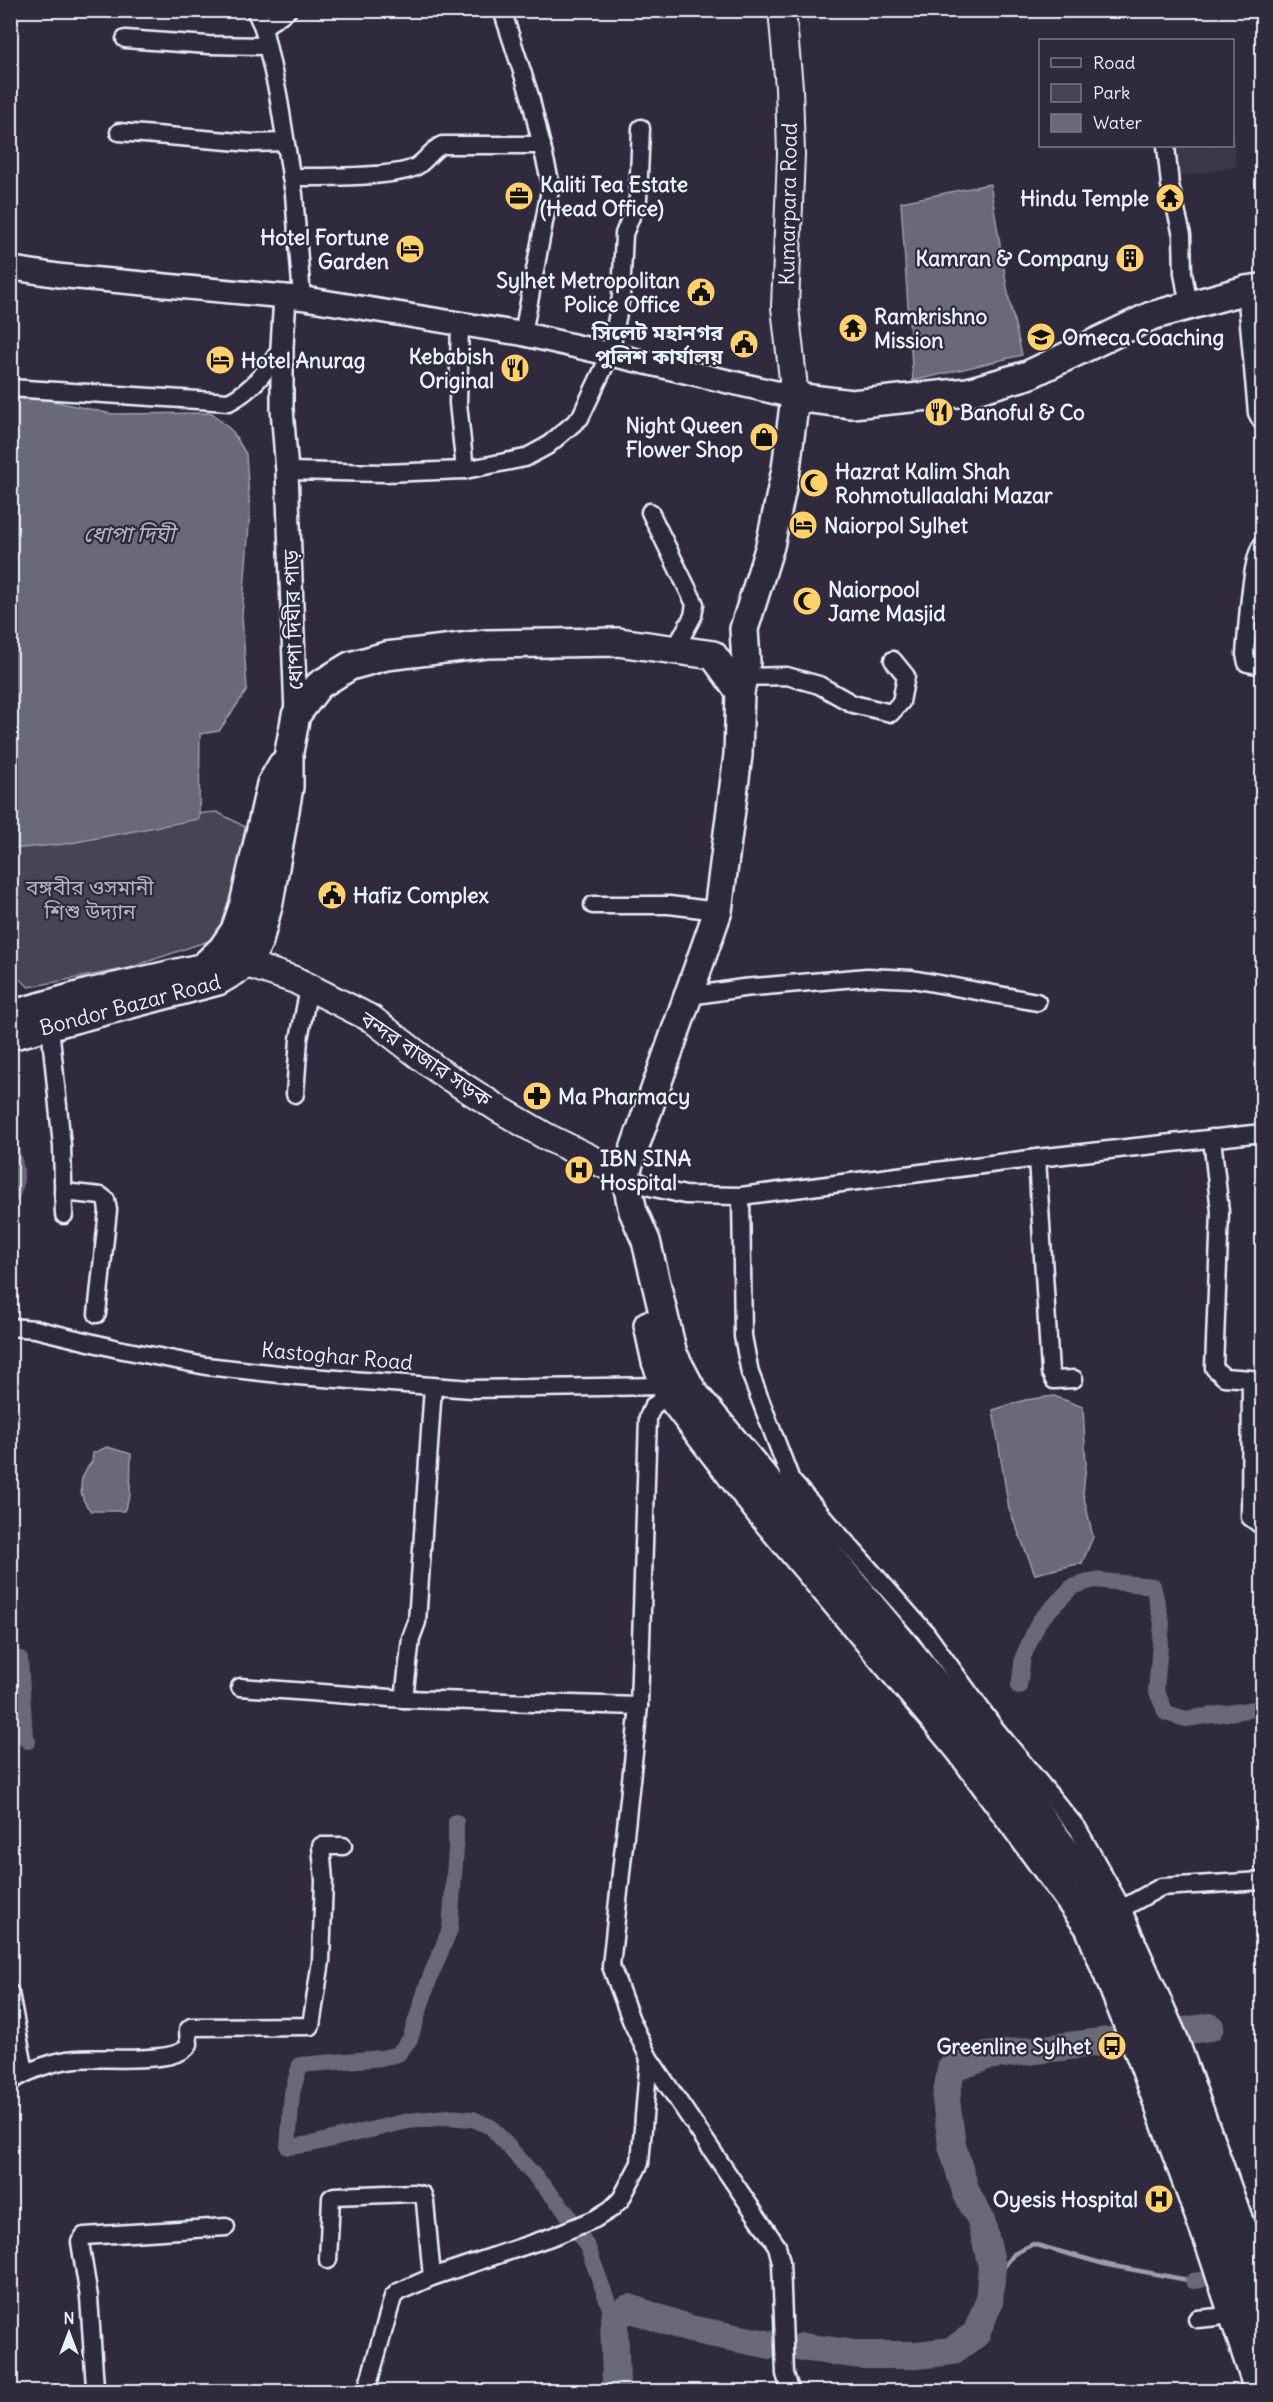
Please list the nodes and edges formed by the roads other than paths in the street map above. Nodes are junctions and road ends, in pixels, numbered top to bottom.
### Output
1 (255, 10) edge
2 (288, 10) edge
3 (502, 10) edge
4 (782, 10) edge
5 (263, 27) junction
6 (125, 39) dead end
7 (267, 46) junction
8 (641, 128) dead end
9 (119, 132) dead end
10 (285, 142) junction
11 (542, 145) junction
12 (1166, 147) edge
13 (291, 177) junction
14 (10, 268) edge
15 (1254, 289) edge
16 (293, 297) junction
17 (1189, 306) junction
18 (460, 323) junction
19 (523, 334) junction
20 (282, 346) junction
21 (610, 355) junction
22 (10, 388) edge
23 (795, 397) junction
24 (1263, 422) edge
25 (465, 470) junction
26 (287, 471) junction
27 (650, 512) dead end
28 (1263, 545) edge
29 (744, 628) junction
30 (675, 649) junction
31 (713, 656) junction
32 (893, 660) dead end
33 (1263, 666) edge
34 (741, 685) junction
35 (296, 715) junction
36 (289, 752) junction
37 (593, 905) dead end
38 (718, 911) junction
39 (232, 934) junction
40 (256, 944) junction
41 (204, 966) junction
42 (280, 975) junction
43 (309, 988) junction
44 (689, 996) junction
45 (1036, 1002) dead end
46 (10, 1015) edge
47 (50, 1026) junction
48 (10, 1036) edge
49 (296, 1094) dead end
50 (1263, 1132) edge
51 (1212, 1138) junction
52 (1037, 1158) junction
53 (625, 1175) junction
54 (63, 1192) junction
55 (741, 1196) junction
56 (633, 1211) junction
57 (64, 1215) dead end
58 (97, 1314) dead end
59 (10, 1327) edge
60 (1074, 1379) dead end
61 (433, 1387) junction
62 (666, 1390) junction
63 (1263, 1526) edge
64 (240, 1687) dead end
65 (404, 1699) junction
66 (639, 1706) junction
67 (343, 1846) dead end
68 (1263, 1881) edge
69 (1107, 1917) junction
70 (10, 1993) edge
71 (649, 2058) junction
72 (26, 2072) junction
73 (10, 2082) edge
74 (226, 2228) dead end
75 (328, 2260) dead end
76 (1256, 2270) edge
77 (432, 2277) junction
78 (1218, 2317) dead end
79 (1197, 2319) dead end
80 (1263, 2329) edge
81 (98, 2390) edge
82 (366, 2391) edge
83 (791, 2391) edge
84 (1258, 2391) edge

1 - 5 street
2 - 5 street
3 - 11 street
4 - 23 main road, Kumarpara Road
5 - 7 street
6 - 7 street
7 - 10 street
8 - 21 street
9 - 10 street
10 - 13 street
11 - 13 street
11 - 19 street
12 - 17 street
13 - 16 street
14 - 16 main road
15 - 17 highway
15 - 24 street
16 - 18 main road
16 - 20 street, ধোপা দিঘীর পাড়
17 - 23 highway
18 - 19 main road
18 - 25 street
19 - 21 main road
20 - 22 street
20 - 26 street, ধোপা দিঘীর পাড়
21 - 23 main road
21 - 25 street
23 - 29 highway
25 - 26 street
26 - 35 street, ধোপা দিঘীর পাড়
27 - 30 street
28 - 33 street
29 - 31 highway
29 - 34 highway
30 - 31 highway
30 - 35 highway
31 - 34 highway
32 - 34 street
34 - 38 highway
35 - 36 highway, ধোপা দিঘীর পাড়
36 - 39 highway
36 - 40 highway, ধোপা দিঘীর পাড়
37 - 38 street
38 - 44 highway
39 - 40 main road
39 - 41 highway
40 - 41 highway, বন্দর বাজার সড়ক
40 - 42 main road, বন্দর বাজার সড়ক
40 - 42 main road
40 - 47 highway, Bondor Bazar Road
41 - 46 highway, বন্দর বাজার সড়ক
42 - 43 main road, বন্দর বাজার সড়ক
43 - 49 street
43 - 53 main road, বন্দর বাজার সড়ক
44 - 45 street
44 - 53 highway
47 - 48 highway, Bondor Bazar Road
47 - 54 street
50 - 51 street
51 - 52 street
51 - 63 street
52 - 55 street
52 - 60 street
53 - 55 street
53 - 56 highway
54 - 57 street
54 - 58 street
55 - 69 street
56 - 62 highway
56 - 69 highway
59 - 61 street, Kastoghar Road
61 - 62 street, Kastoghar Road
61 - 65 street
62 - 66 street
62 - 69 highway
64 - 65 street
65 - 66 street
66 - 71 street
67 - 72 street
68 - 69 street
69 - 76 highway
69 - 84 highway
70 - 72 street
71 - 77 street
71 - 83 street
72 - 73 street
74 - 81 street
75 - 77 street
76 - 80 highway
77 - 82 street
78 - 79 street

